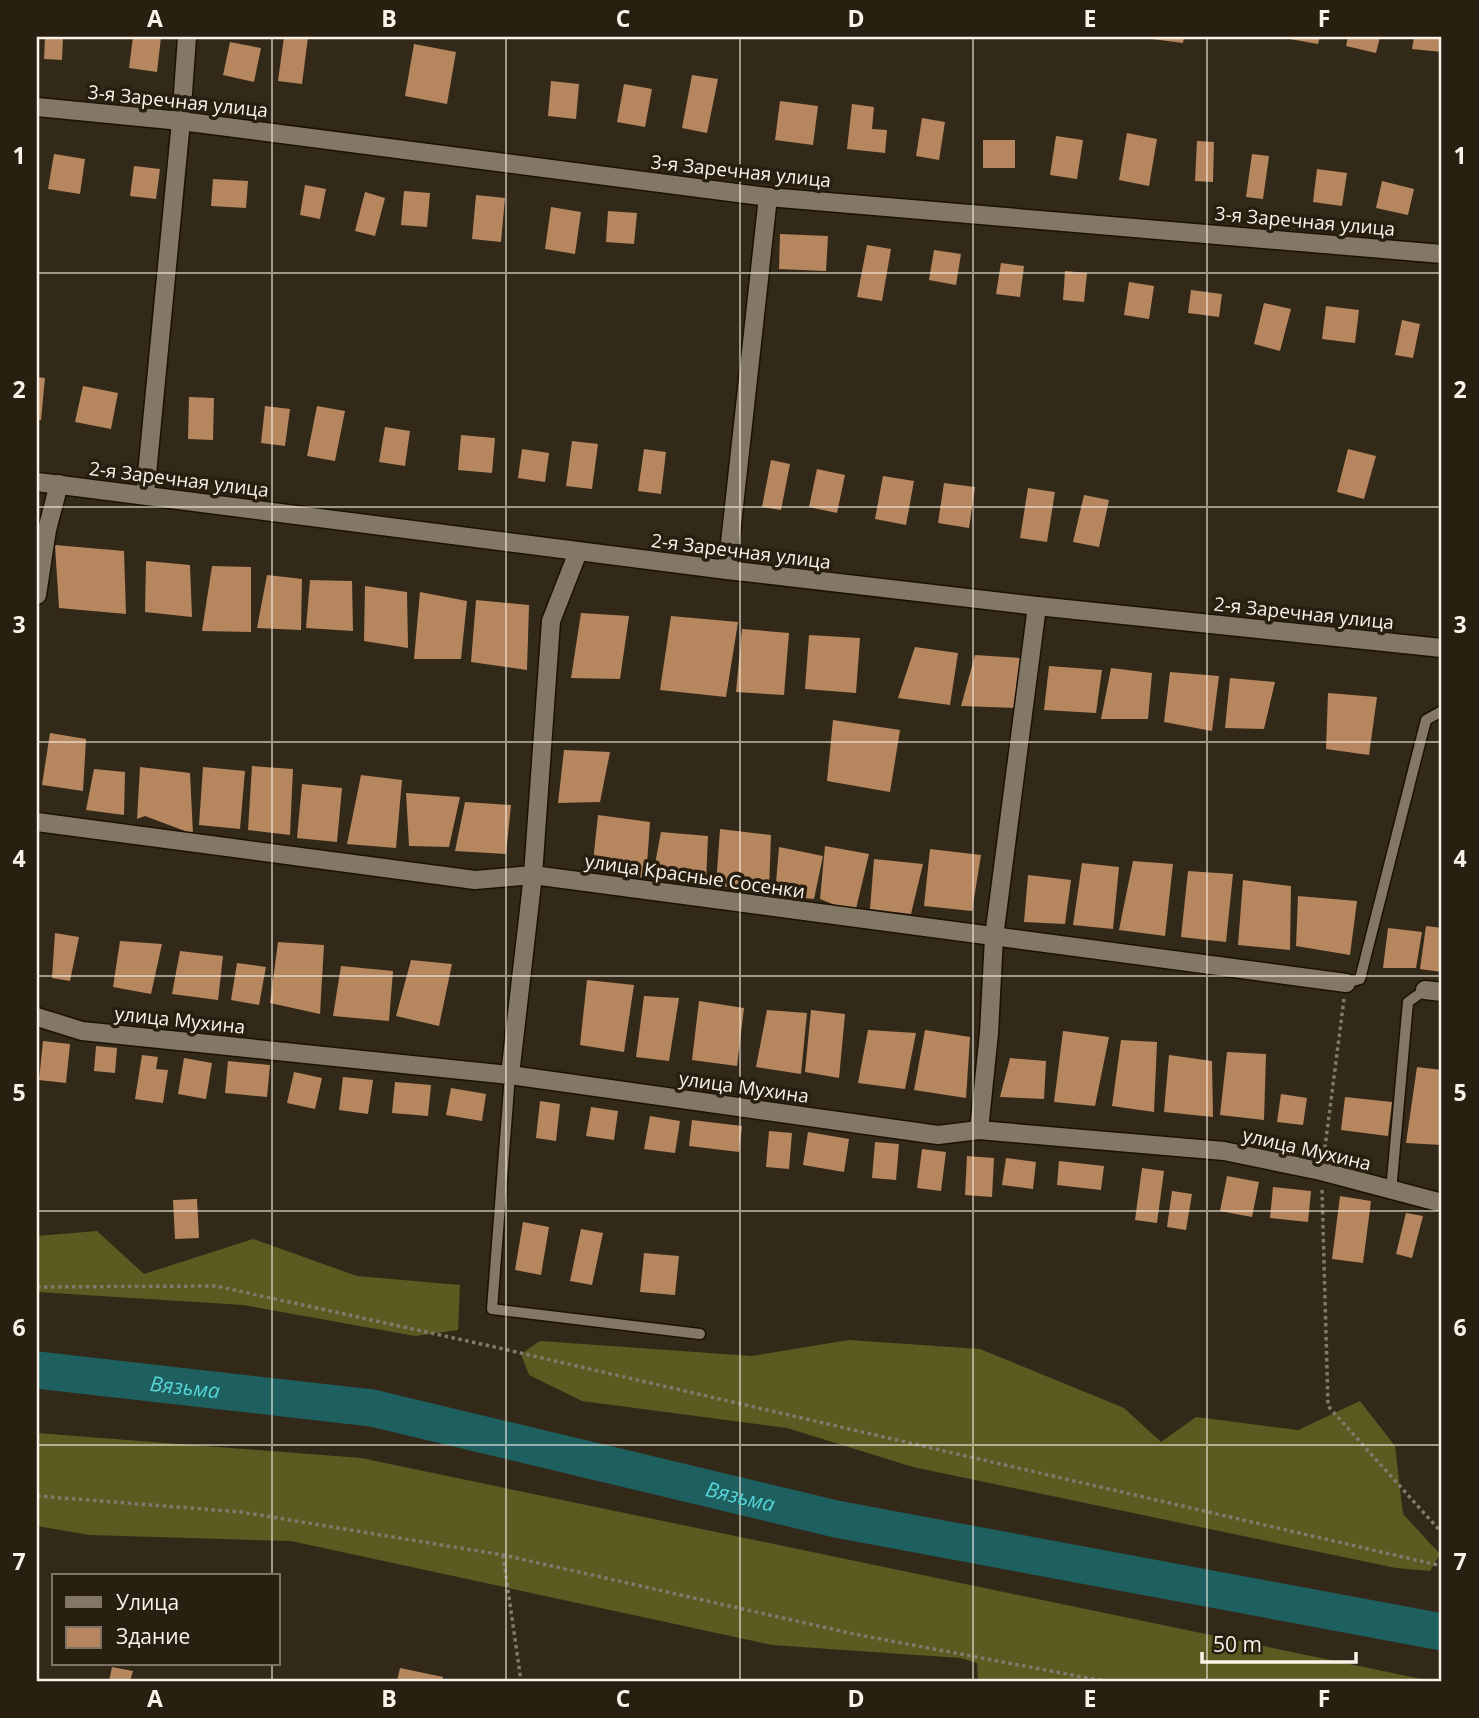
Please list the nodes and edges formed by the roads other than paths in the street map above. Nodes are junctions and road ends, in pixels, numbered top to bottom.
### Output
1 (187, 37) edge
2 (37, 107) edge
3 (181, 121) junction
4 (768, 197) junction
5 (1442, 254) edge
6 (37, 482) edge
7 (59, 484) junction
8 (145, 495) junction
9 (578, 552) junction
10 (727, 570) junction
11 (37, 595) edge
12 (1037, 607) junction
13 (1442, 648) edge
14 (1442, 711) edge
15 (37, 822) edge
16 (533, 875) junction
17 (994, 937) junction
18 (1346, 983) joint
19 (1433, 991) edge
20 (37, 1017) edge
21 (510, 1075) junction
22 (979, 1130) junction
23 (1391, 1191) junction
24 (1442, 1203) edge
25 (699, 1334) dead end

1 - 3 street
2 - 3 street, 3-я Заречная улица
3 - 4 street, 3-я Заречная улица
3 - 8 street
4 - 5 street, 3-я Заречная улица
4 - 10 street
6 - 7 street, 2-я Заречная улица
7 - 8 street, 2-я Заречная улица
7 - 11 street
8 - 9 street, 2-я Заречная улица
9 - 10 street, 2-я Заречная улица
9 - 16 street
10 - 12 street, 2-я Заречная улица
12 - 13 street, 2-я Заречная улица
12 - 17 street
14 - 18 lane
15 - 16 street, улица Красные Сосенки
16 - 17 street, улица Красные Сосенки
16 - 21 street
17 - 18 street, улица Красные Сосенки
17 - 22 street
19 - 23 lane
20 - 21 street, улица Мухина
21 - 22 street, улица Мухина
21 - 25 lane
22 - 23 street, улица Мухина
23 - 24 street, улица Мухина

